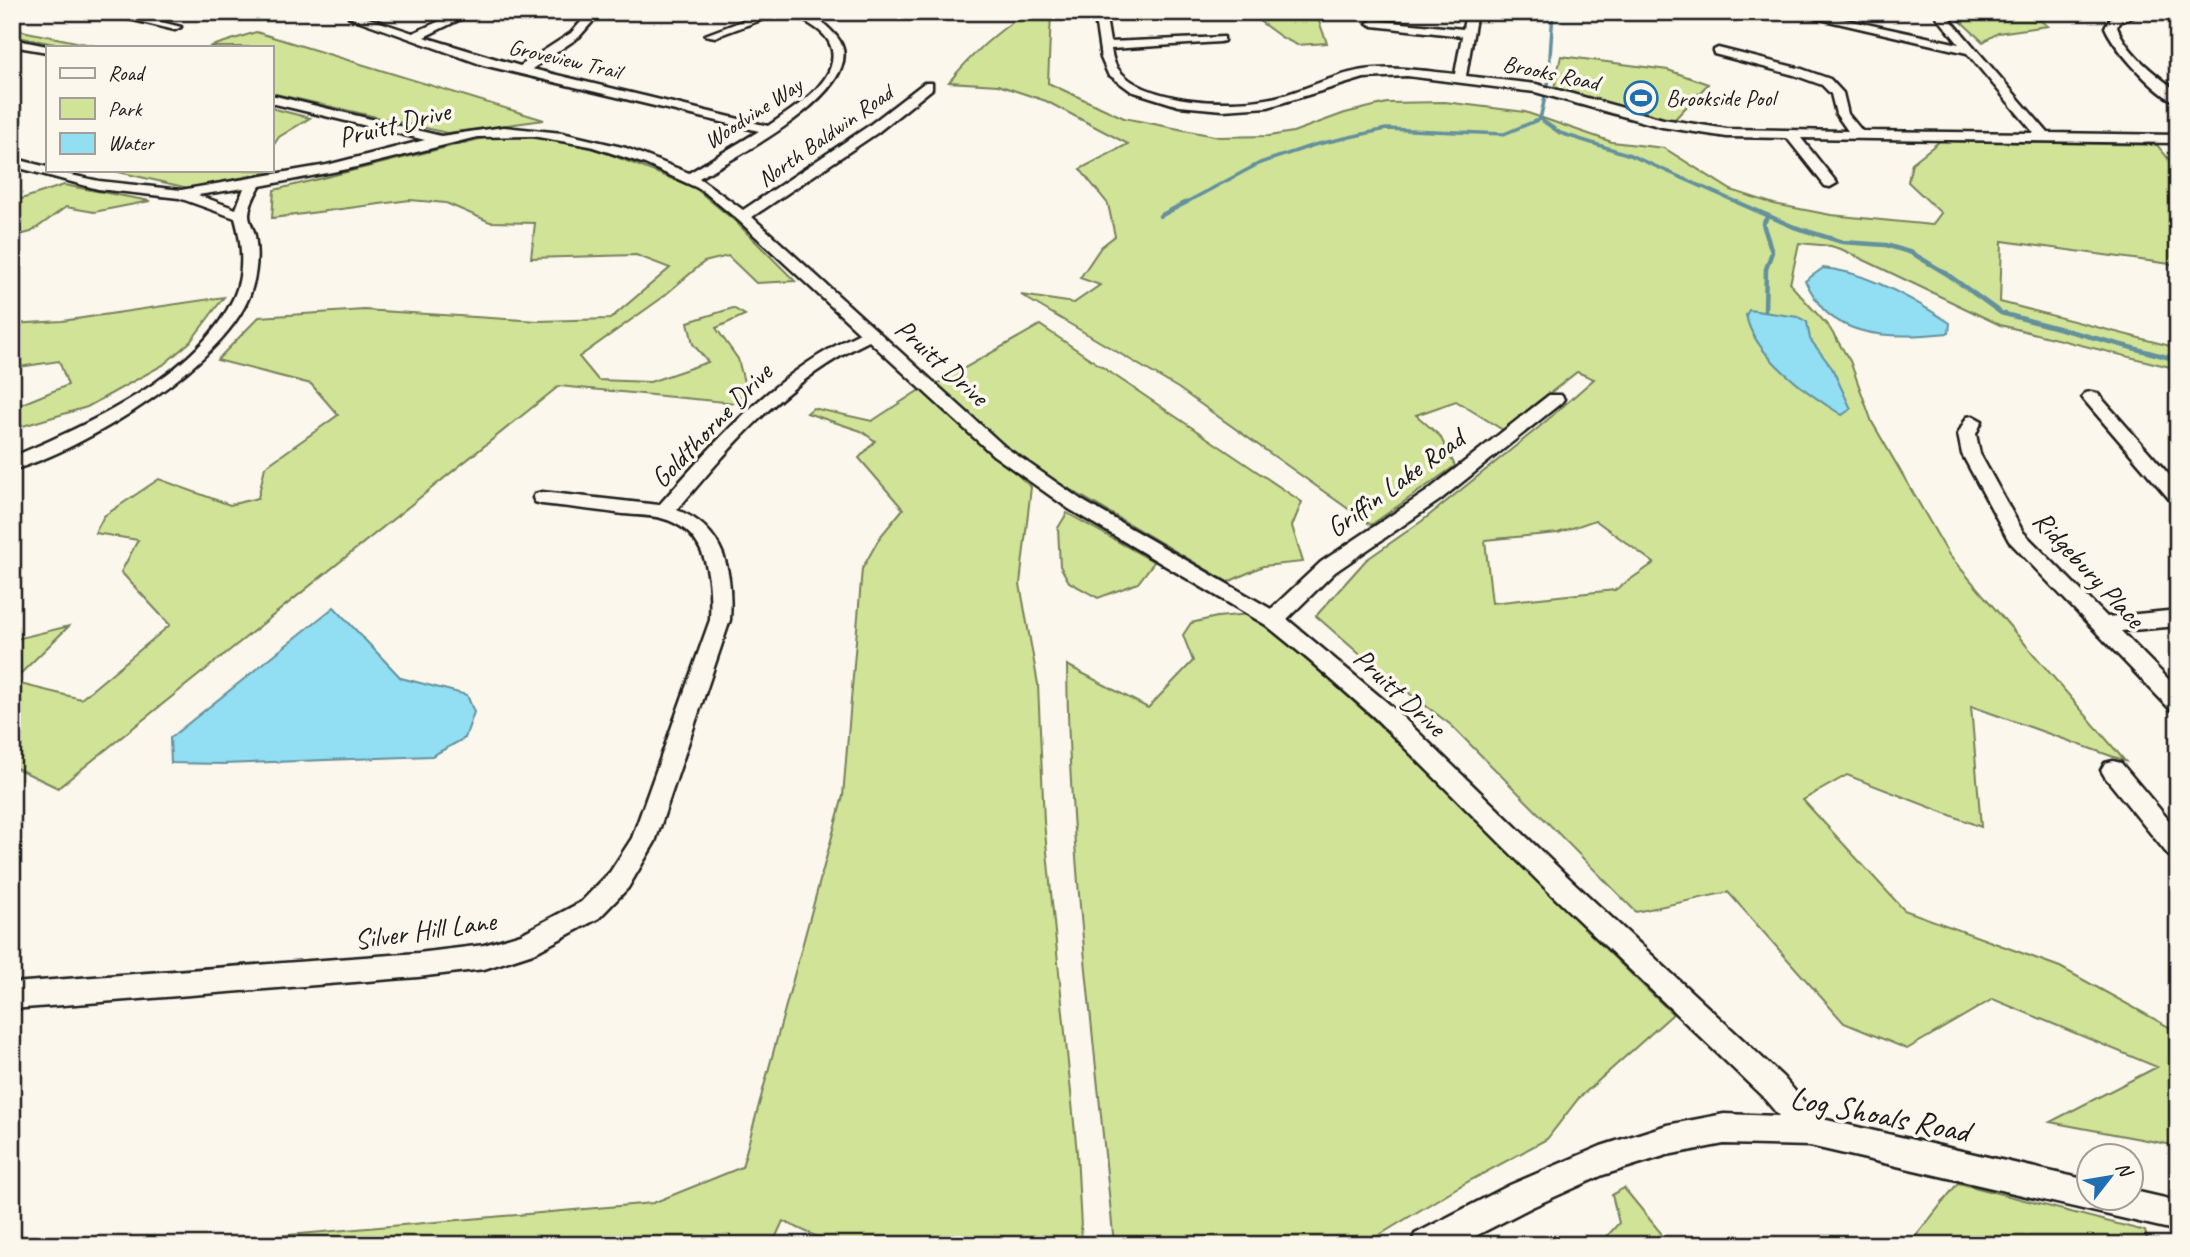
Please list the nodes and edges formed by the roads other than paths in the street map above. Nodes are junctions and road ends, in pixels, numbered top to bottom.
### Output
1 (105, 12) edge
2 (470, 12) edge
3 (596, 12) edge
4 (778, 12) edge
5 (798, 12) edge
6 (1099, 12) edge
7 (1472, 12) edge
8 (1795, 12) edge
9 (1938, 12) edge
10 (2142, 12) edge
11 (125, 14) edge
12 (355, 17) dead end
13 (1373, 23) dead end
14 (175, 27) dead end
15 (1469, 33) junction
16 (711, 35) dead end
17 (414, 37) junction
18 (1220, 39) dead end
19 (12, 42) edge
20 (1105, 46) junction
21 (46, 49) edge
22 (1969, 50) junction
23 (1717, 52) dead end
24 (521, 71) junction
25 (1460, 78) junction
26 (928, 86) dead end
27 (273, 99) edge
28 (2178, 99) edge
29 (770, 130) junction
30 (1791, 134) junction
31 (1858, 135) junction
32 (2044, 138) junction
33 (2178, 139) edge
34 (444, 140) junction
35 (12, 162) edge
36 (46, 171) edge
37 (49, 172) edge
38 (689, 178) junction
39 (255, 182) junction
40 (1830, 183) dead end
41 (181, 194) junction
42 (242, 216) junction
43 (743, 217) junction
44 (870, 334) junction
45 (2091, 397) dead end
46 (1555, 399) dead end
47 (1973, 421) dead end
48 (12, 464) edge
49 (2178, 497) edge
50 (542, 498) dead end
51 (664, 512) junction
52 (2178, 618) edge
53 (1273, 620) junction
54 (2102, 625) junction
55 (2178, 703) edge
56 (2113, 771) dead end
57 (2178, 849) edge
58 (12, 996) edge
59 (1810, 1131) junction
60 (2074, 1192) edge
61 (2144, 1208) edge
62 (2178, 1216) edge
63 (1426, 1245) edge

1 - 11 street
2 - 17 street
3 - 24 street
4 - 16 street
5 - 29 street, Woodvine Way
6 - 20 street, Brooks Road
7 - 15 street
8 - 22 street
9 - 22 street
10 - 28 street
11 - 14 street
12 - 17 street, Groveview Trail
13 - 15 street
15 - 25 street
17 - 24 street, Groveview Trail
18 - 20 street
19 - 21 street
20 - 25 street, Brooks Road
22 - 32 street
23 - 31 street
24 - 29 street, Groveview Trail
25 - 30 street, Brooks Road
26 - 43 street, North Baldwin Road
27 - 34 street
29 - 38 street, Woodvine Way
30 - 31 street, Brooks Road
30 - 40 street
31 - 32 street, Brooks Road
32 - 33 street, Brooks Road
34 - 38 street, Pruitt Drive
34 - 39 street, Pruitt Drive
35 - 36 street
37 - 41 street
38 - 43 street, Pruitt Drive
39 - 41 street, Pruitt Drive
39 - 42 street
41 - 42 street
42 - 48 street
43 - 44 street, Pruitt Drive
44 - 51 street, Goldthorne Drive
44 - 53 street, Pruitt Drive
45 - 49 street
46 - 53 street, Griffin Lake Road
47 - 54 street, Ridgebury Place
50 - 51 street
51 - 58 street, Silver Hill Lane
52 - 54 street
53 - 59 street, Pruitt Drive
54 - 55 street, Ridgebury Place
56 - 57 street
59 - 60 street, Log Shoals Road
59 - 63 street, Log Shoals Road
61 - 62 street

